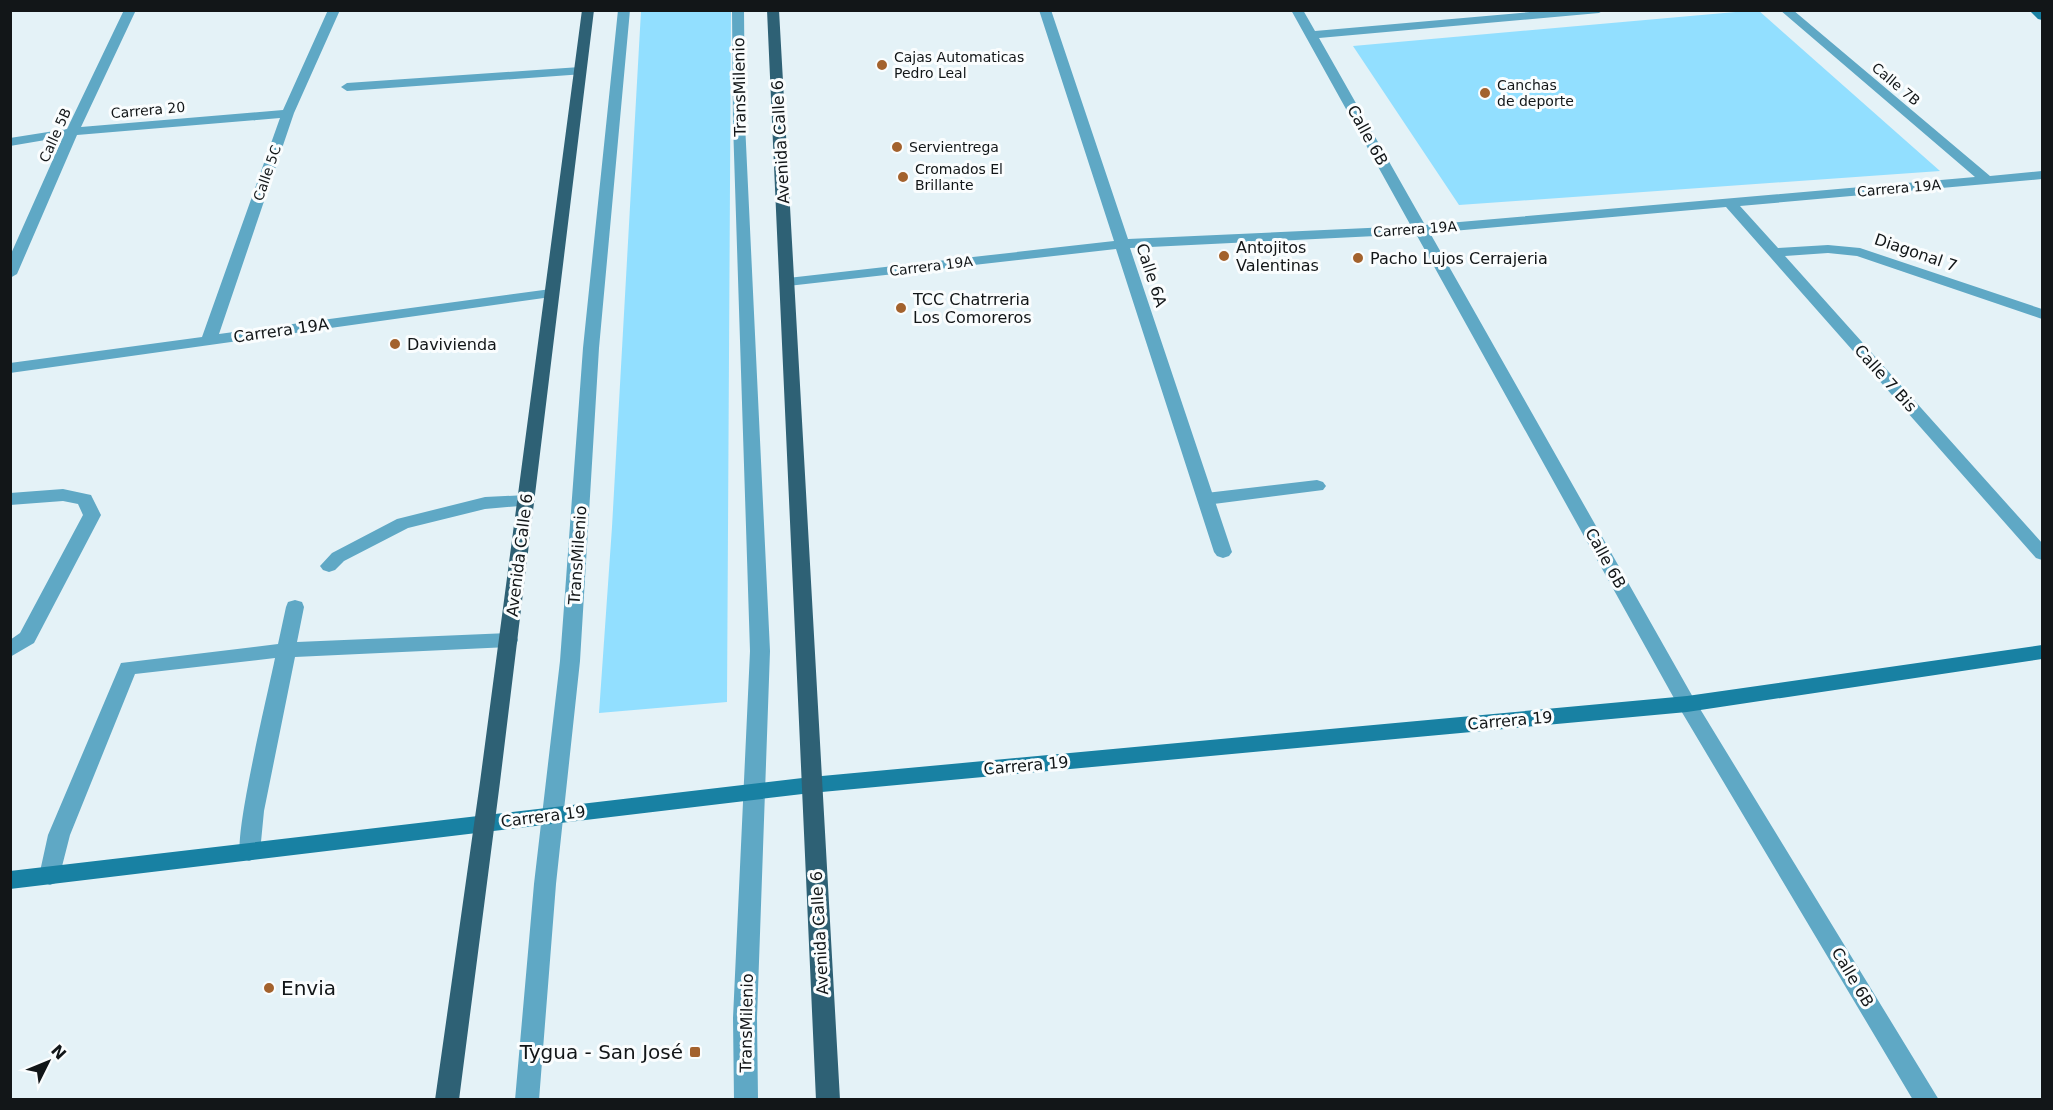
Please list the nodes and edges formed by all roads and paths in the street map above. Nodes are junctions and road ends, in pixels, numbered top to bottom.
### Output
1 (130, 10) edge
2 (334, 10) edge
3 (588, 10) edge
4 (624, 10) edge
5 (738, 10) edge
6 (773, 10) edge
7 (1045, 10) edge
8 (1297, 10) edge
9 (1599, 10) edge
10 (1785, 10) edge
11 (2034, 10) edge
12 (2043, 16) edge
13 (1312, 35) junction
14 (580, 71) junction
15 (347, 87) dead end
16 (288, 113) junction
17 (72, 132) junction
18 (10, 142) edge
19 (2043, 175) edge
20 (1987, 180) junction
21 (1730, 203) junction
22 (1420, 230) junction
23 (1123, 244) junction
24 (1775, 254) junction
25 (10, 274) edge
26 (788, 282) junction
27 (551, 293) junction
28 (2043, 314) edge
29 (209, 340) junction
30 (10, 368) edge
31 (1317, 486) dead end
32 (10, 499) edge
33 (1206, 499) junction
34 (526, 501) junction
35 (1223, 552) dead end
36 (2043, 554) edge
37 (329, 566) dead end
38 (295, 607) dead end
39 (508, 640) junction
40 (10, 650) edge
41 (287, 650) junction
42 (2043, 652) edge
43 (1687, 704) junction
44 (811, 785) junction
45 (754, 792) junction
46 (553, 816) junction
47 (485, 823) junction
48 (249, 852) junction
49 (50, 876) junction
50 (10, 880) edge
51 (447, 1100) edge
52 (527, 1100) edge
53 (746, 1100) edge
54 (828, 1100) edge
55 (1927, 1100) edge

1 - 17 street, Calle 5B
2 - 16 street, Calle 5C
3 - 14 main road, Avenida Calle 6
4 - 46 street, TransMilenio
5 - 45 street, TransMilenio
6 - 26 main road, Avenida Calle 6
7 - 23 street, Calle 6A
8 - 13 street, Calle 6B
9 - 13 street
10 - 20 street, Calle 7B
11 - 12 street
13 - 22 street, Calle 6B
14 - 15 street
14 - 27 main road, Avenida Calle 6
16 - 17 street, Carrera 20
16 - 29 street, Calle 5C
17 - 18 street, Carrera 20
17 - 25 street, Calle 5B
19 - 20 street, Carrera 19A
20 - 21 street, Carrera 19A
21 - 22 street, Carrera 19A
21 - 24 street, Calle 7 Bis
22 - 23 street, Carrera 19A
22 - 43 street, Calle 6B
23 - 26 street, Carrera 19A
23 - 33 street, Calle 6A
24 - 28 street, Diagonal 7
24 - 36 street, Calle 7 Bis
26 - 44 main road, Avenida Calle 6
27 - 29 street, Carrera 19A
27 - 34 main road, Avenida Calle 6
29 - 30 street, Carrera 19A
31 - 33 street
32 - 40 street
33 - 35 street, Calle 6A
34 - 37 street
34 - 39 main road, Avenida Calle 6
38 - 41 street
39 - 41 street
39 - 47 main road, Avenida Calle 6
41 - 48 street
41 - 49 street
42 - 43 street, Carrera 19
43 - 44 street, Carrera 19
43 - 55 street, Calle 6B
44 - 45 street, Carrera 19
44 - 54 main road, Avenida Calle 6
45 - 46 street, Carrera 19
45 - 53 street, TransMilenio
46 - 47 street, Carrera 19
46 - 52 street, TransMilenio
47 - 48 street, Carrera 19
47 - 51 main road, Avenida Calle 6
48 - 49 street, Carrera 19
49 - 50 street, Carrera 19

